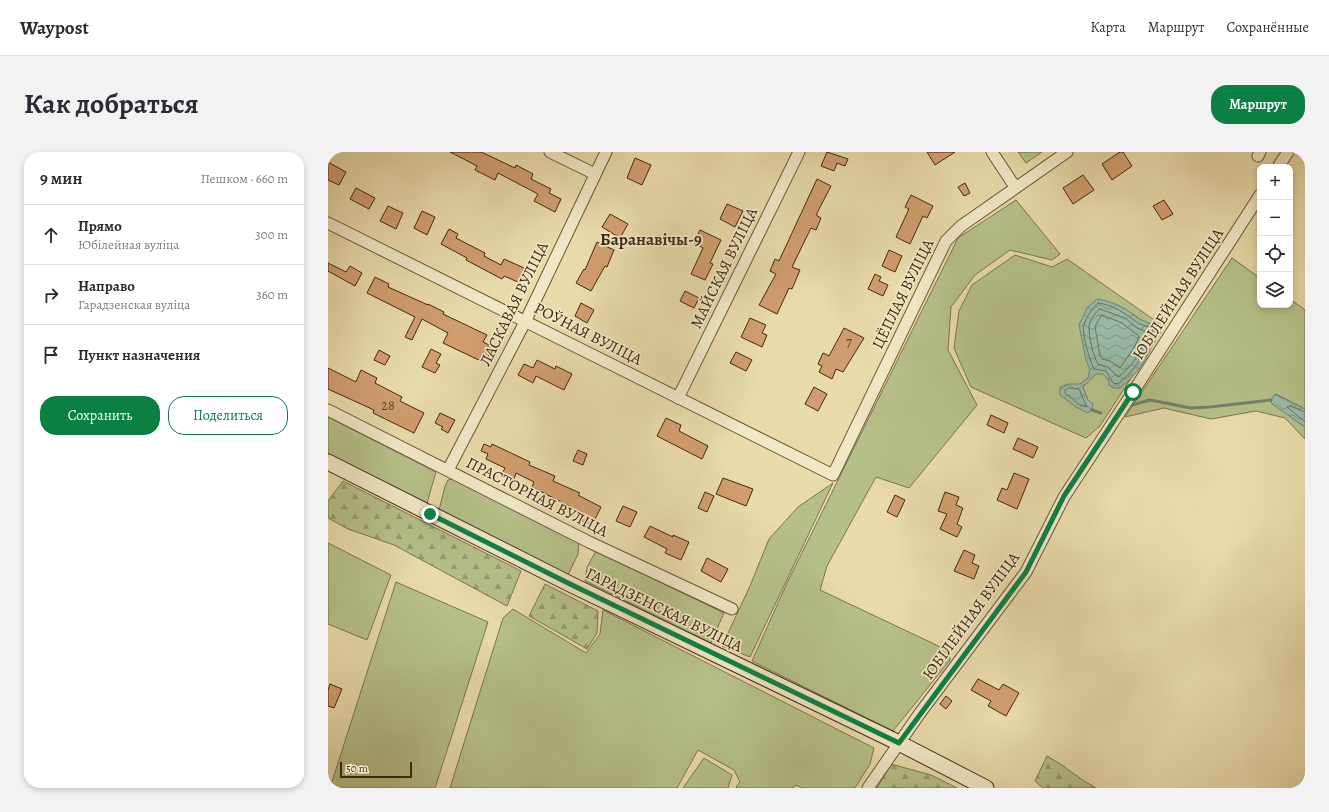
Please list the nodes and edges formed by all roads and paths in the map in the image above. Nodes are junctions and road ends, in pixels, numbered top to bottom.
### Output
1 (550, 152) edge
2 (606, 152) edge
3 (799, 152) edge
4 (992, 152) edge
5 (1067, 152) edge
6 (1288, 152) edge
7 (1280, 164) edge
8 (595, 174) junction
9 (1015, 188) junction
10 (1257, 200) edge
11 (328, 223) edge
12 (526, 320) junction
13 (678, 398) junction
14 (328, 410) edge
15 (328, 462) edge
16 (448, 470) junction
17 (833, 475) joint
18 (732, 609) dead end
19 (899, 743) junction
20 (868, 788) edge
21 (986, 788) edge

1 - 8 street
2 - 8 street, ЛАСКАВАЯ ВУЛІЦА
3 - 13 street, МАЙСКАЯ ВУЛІЦА
4 - 9 street
5 - 9 street, ЦЁПЛАЯ ВУЛІЦА
6 - 7 street
8 - 12 street, ЛАСКАВАЯ ВУЛІЦА
9 - 17 street, ЦЁПЛАЯ ВУЛІЦА
10 - 19 street, ЮБІЛЕЙНАЯ ВУЛІЦА
11 - 12 street, РОЎНАЯ ВУЛІЦА
12 - 13 street, РОЎНАЯ ВУЛІЦА
12 - 16 street, ЛАСКАВАЯ ВУЛІЦА
13 - 17 street, РОЎНАЯ ВУЛІЦА
14 - 16 street, ПРАСТОРНАЯ ВУЛІЦА
15 - 19 main road, ГАРАДЗЕНСКАЯ ВУЛІЦА
16 - 18 street, ПРАСТОРНАЯ ВУЛІЦА
19 - 20 street, ЮБІЛЕЙНАЯ ВУЛІЦА
19 - 21 main road, ГАРАДЗЕНСКАЯ ВУЛІЦА

